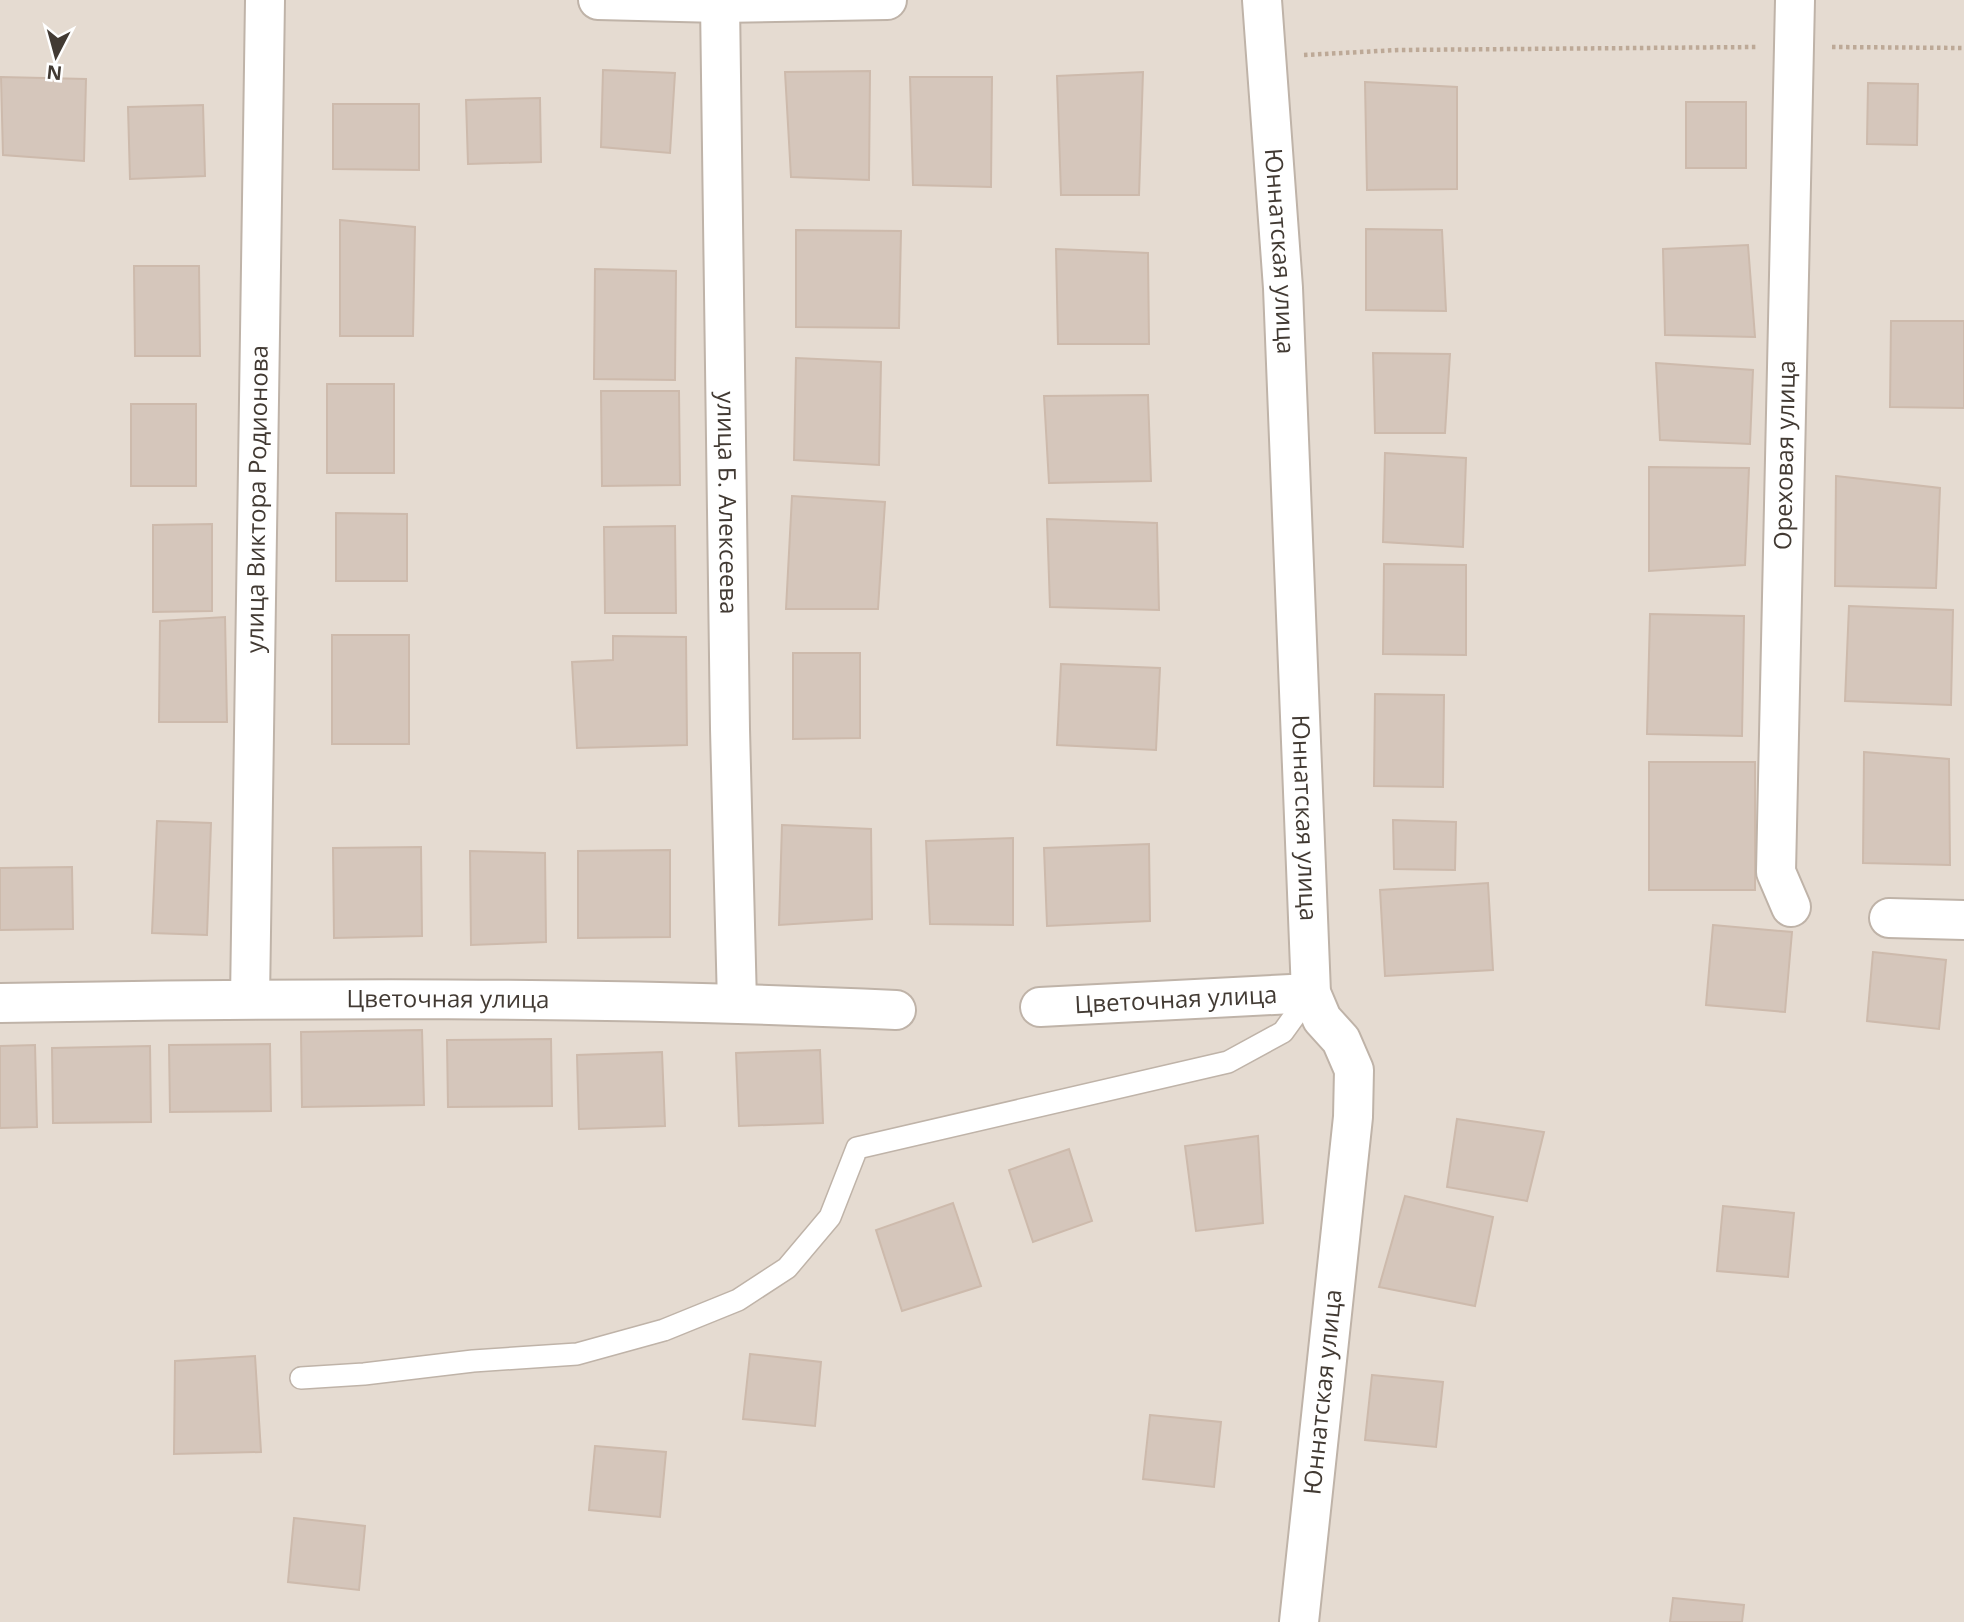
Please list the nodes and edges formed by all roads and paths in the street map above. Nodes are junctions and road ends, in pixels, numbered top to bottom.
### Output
1 (265, 0) edge
2 (598, 0) edge
3 (887, 0) edge
4 (1262, 0) edge
5 (1795, 0) edge
6 (720, 3) junction
7 (1795, 47) junction
8 (1964, 48) edge
9 (1266, 57) junction
10 (1791, 907) dead end
11 (1889, 918) dead end
12 (1964, 920) edge
13 (1311, 993) junction
14 (250, 999) junction
15 (0, 1003) edge
16 (737, 1003) junction
17 (1040, 1007) dead end
18 (896, 1010) dead end
19 (301, 1378) dead end
20 (1299, 1622) edge

1 - 14 street, улица Виктора Родионова
2 - 6 street
3 - 6 street
4 - 9 street, Юннатская улица
5 - 7 street, Ореховая улица
6 - 16 street, улица Б. Алексеева
7 - 8 path
7 - 9 path
7 - 10 street, Ореховая улица
9 - 13 street, Юннатская улица
11 - 12 street
13 - 17 street, Цветочная улица
13 - 19 lane
13 - 20 street, Юннатская улица
14 - 15 street, Цветочная улица
14 - 16 street, Цветочная улица
16 - 18 street, Цветочная улица

